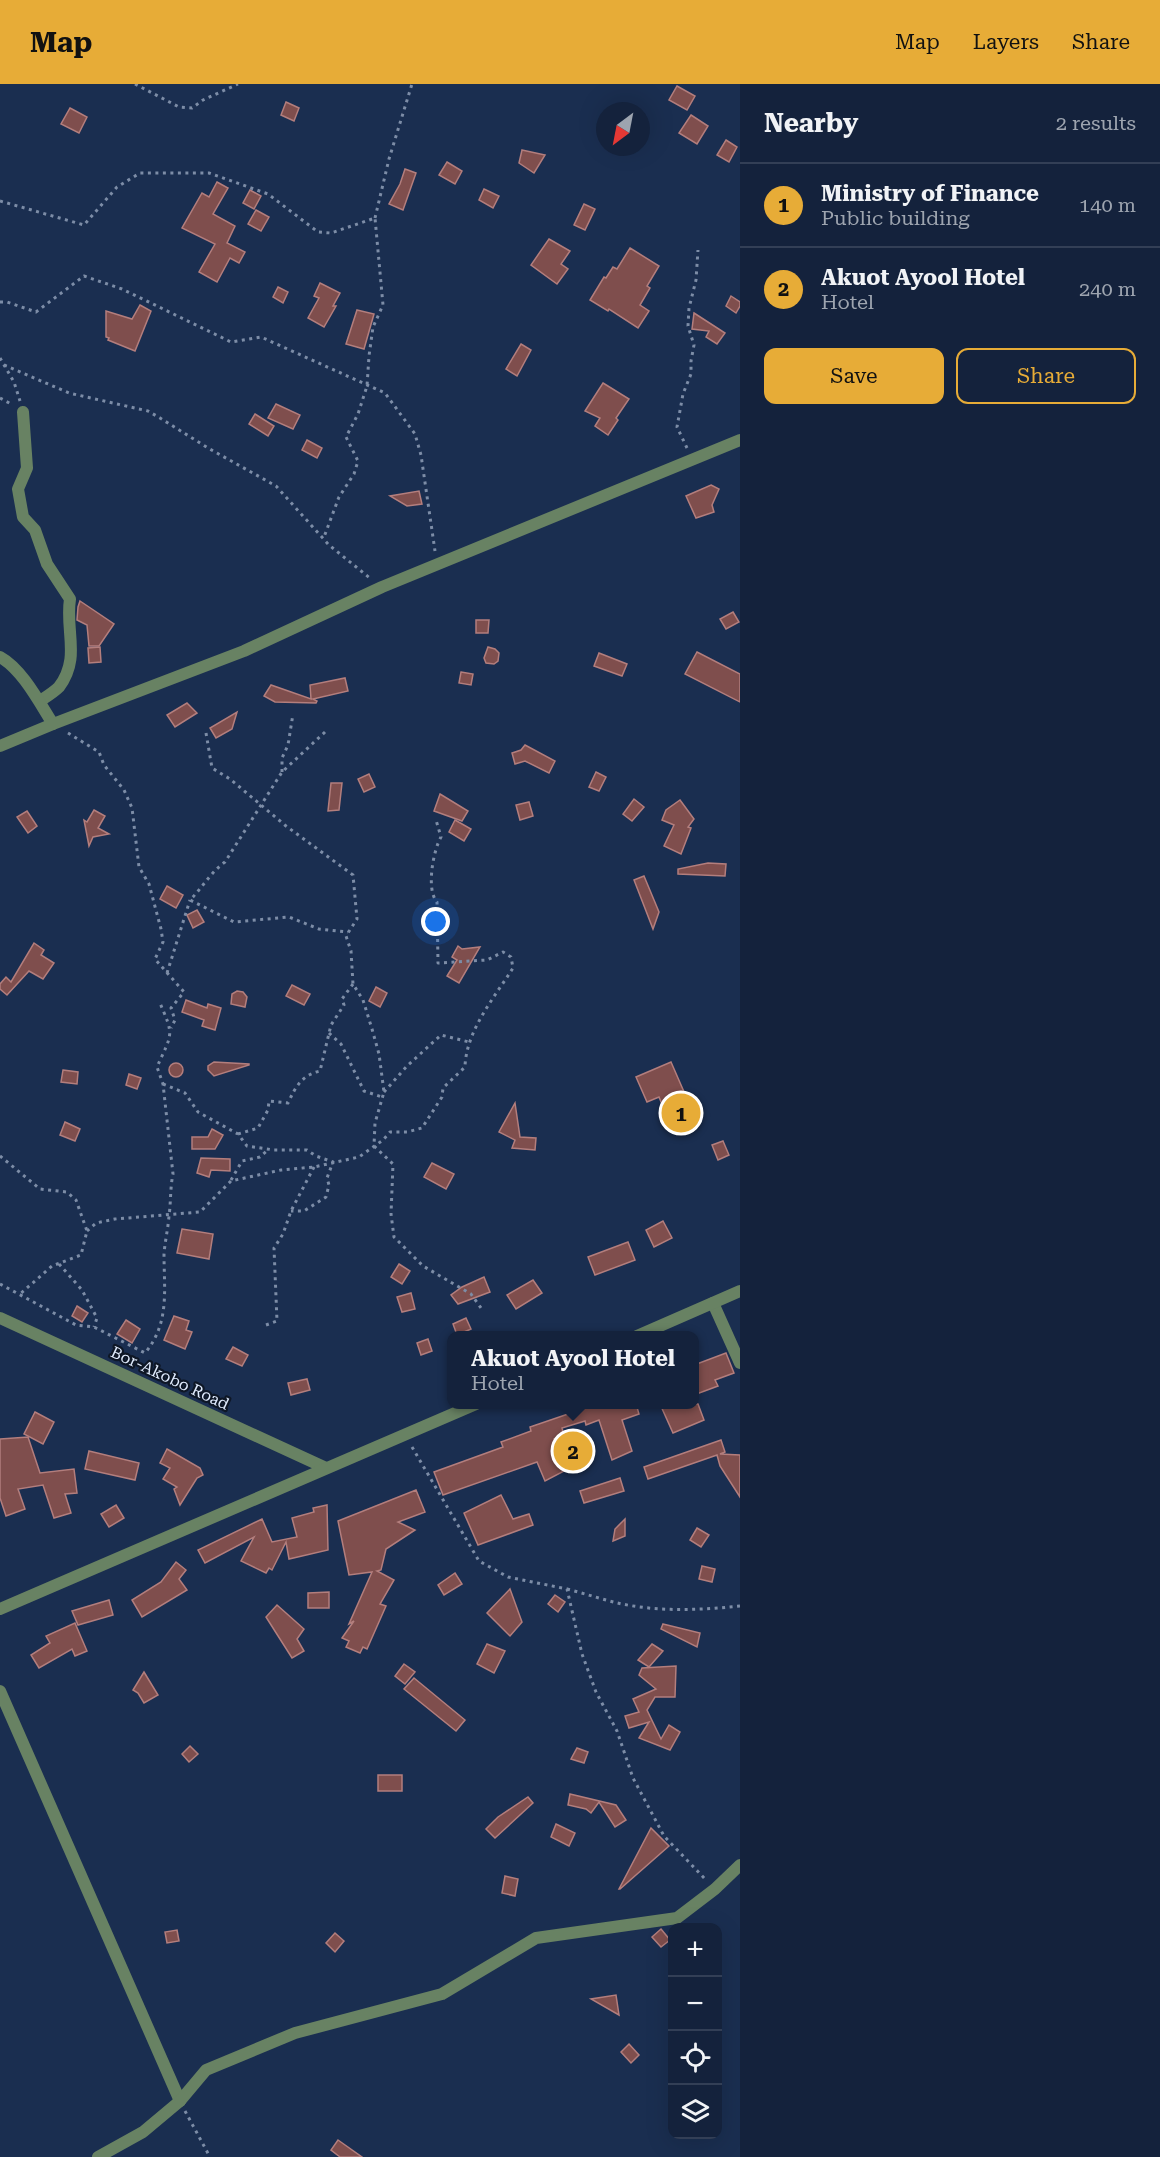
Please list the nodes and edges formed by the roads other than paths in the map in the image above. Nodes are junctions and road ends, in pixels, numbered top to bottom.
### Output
1 (23, 412) road end
2 (740, 440) edge
3 (0, 657) edge
4 (40, 701) junction
5 (53, 724) junction
6 (0, 746) edge
7 (740, 1291) edge
8 (713, 1303) junction
9 (0, 1318) edge
10 (646, 1331) edge
11 (740, 1363) edge
12 (465, 1409) edge
13 (326, 1468) junction
14 (0, 1609) edge
15 (0, 1691) edge
16 (740, 1864) edge
17 (180, 2101) junction
18 (98, 2157) edge

1 - 4 street
2 - 5 street
3 - 4 street
4 - 5 street
5 - 6 street
7 - 8 street
8 - 10 street
8 - 11 street
9 - 13 street, Bor-Akobo Road
12 - 13 street
13 - 14 street
15 - 17 street
16 - 17 street
17 - 18 street

